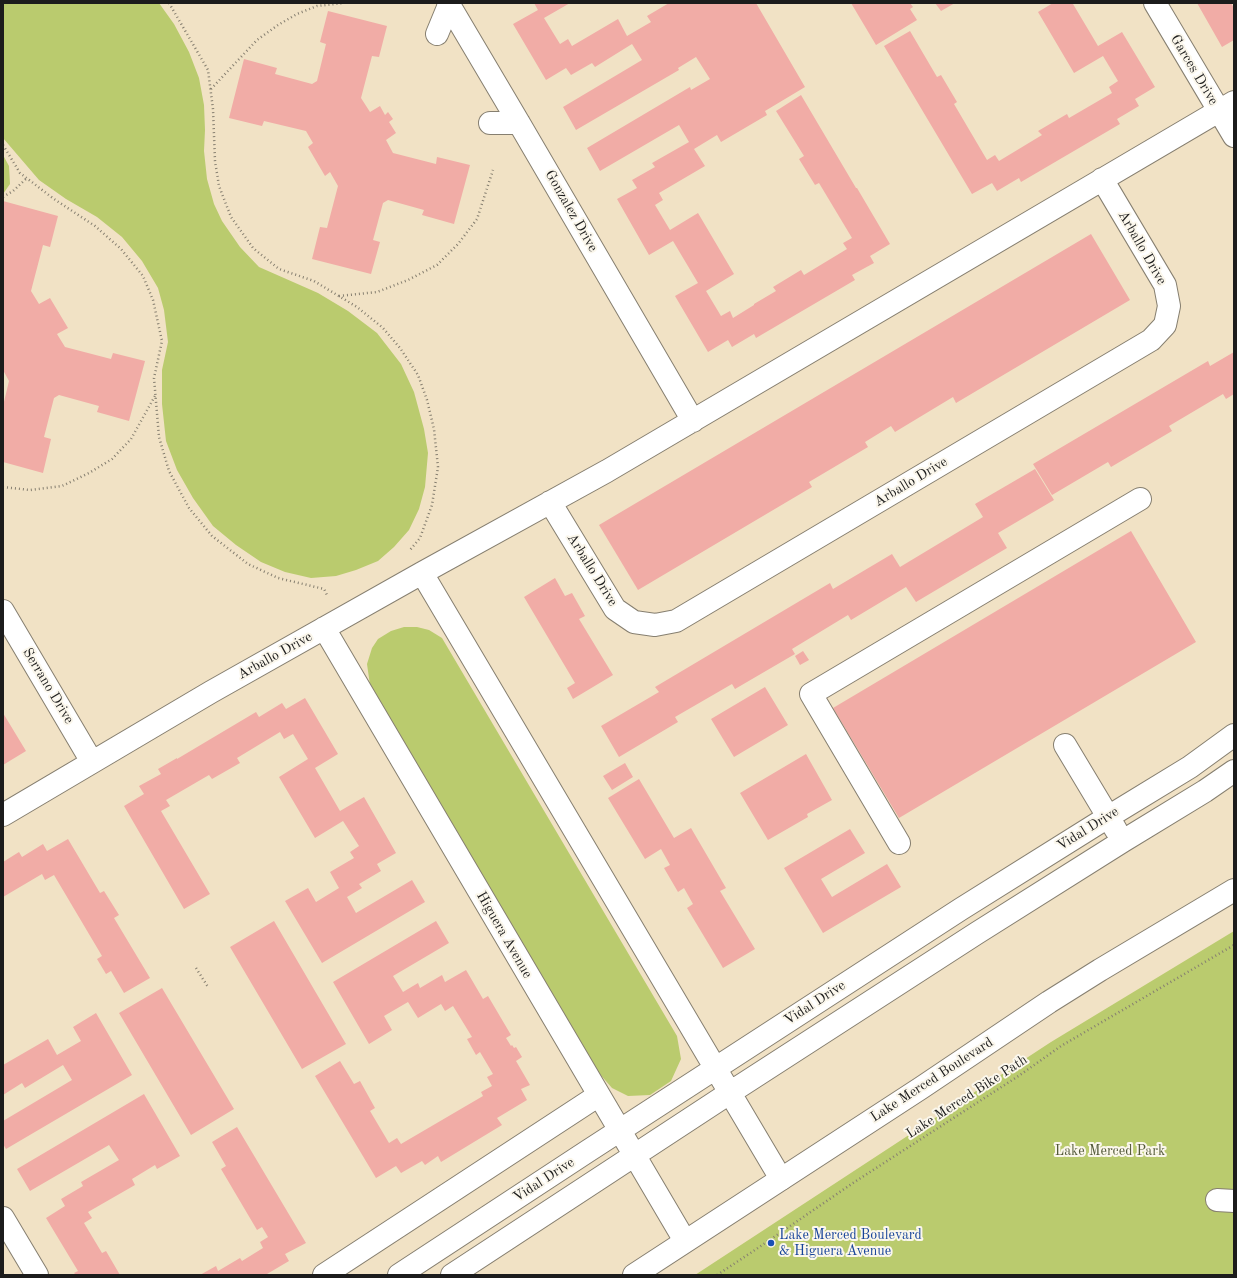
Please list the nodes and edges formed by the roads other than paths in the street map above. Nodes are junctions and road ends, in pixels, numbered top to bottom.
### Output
1 (1155, 3) edge
2 (448, 4) edge
3 (437, 34) dead end
4 (1226, 106) edge
5 (490, 123) dead end
6 (520, 123) junction
7 (1234, 136) edge
8 (1102, 179) junction
9 (693, 421) junction
10 (1140, 499) dead end
11 (550, 502) junction
12 (422, 572) junction
13 (3, 611) edge
14 (324, 628) junction
15 (1234, 736) edge
16 (1065, 745) dead end
17 (92, 762) junction
18 (1234, 771) edge
19 (3, 815) edge
20 (1108, 817) junction
21 (1123, 841) junction
22 (899, 843) dead end
23 (1234, 890) edge
24 (716, 1068) junction
25 (731, 1092) junction
26 (599, 1095) junction
27 (619, 1130) junction
28 (635, 1156) junction
29 (781, 1179) junction
30 (3, 1218) edge
31 (685, 1241) junction
32 (37, 1275) edge
33 (324, 1275) edge
34 (399, 1275) edge
35 (452, 1275) edge
36 (634, 1275) edge

1 - 4 street, Garces Drive
2 - 3 street
2 - 6 street, Gonzalez Drive
4 - 7 street, Garces Drive
4 - 8 street, Arballo Drive
5 - 6 street
6 - 9 street, Gonzalez Drive
8 - 9 street, Arballo Drive
8 - 11 street, Arballo Drive
9 - 11 street, Arballo Drive
10 - 22 street
11 - 12 street, Arballo Drive
12 - 14 street, Arballo Drive
12 - 24 street
13 - 17 street, Serrano Drive
14 - 17 street, Arballo Drive
14 - 26 street, Higuera Avenue
15 - 20 street, Vidal Drive
16 - 20 street
17 - 19 street, Arballo Drive
18 - 21 street, Vidal Drive
20 - 21 street
20 - 24 street, Vidal Drive
21 - 25 street, Vidal Drive
23 - 29 street, Lake Merced Boulevard
24 - 25 street
24 - 27 street, Vidal Drive
25 - 28 street, Vidal Drive
25 - 29 street
26 - 27 street, Higuera Avenue
26 - 33 street
27 - 28 street, Higuera Avenue
27 - 34 street, Vidal Drive
28 - 31 street, Higuera Avenue
28 - 35 street, Vidal Drive
29 - 31 street, Lake Merced Boulevard
30 - 32 street
31 - 36 street, Lake Merced Boulevard

